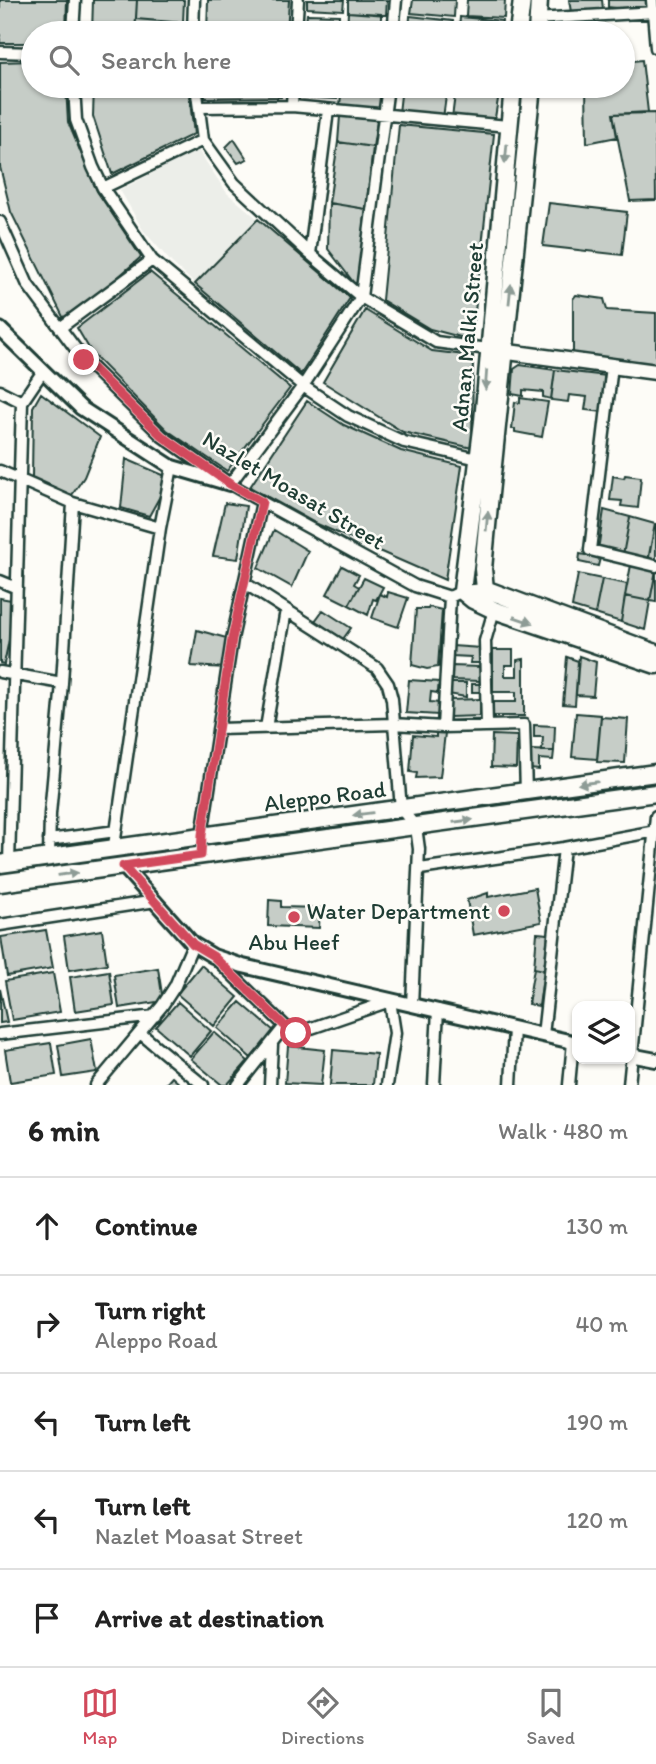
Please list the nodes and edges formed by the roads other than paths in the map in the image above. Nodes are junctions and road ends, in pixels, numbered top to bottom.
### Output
1 (75, 0) edge
2 (194, 0) edge
3 (298, 0) edge
4 (396, 0) edge
5 (522, 0) edge
6 (539, 0) edge
7 (652, 0) edge
8 (654, 12) edge
9 (74, 21) edge
10 (193, 21) edge
11 (297, 21) edge
12 (394, 21) edge
13 (519, 21) edge
14 (537, 21) edge
15 (579, 21) edge
16 (656, 48) edge
17 (0, 52) edge
18 (21, 53) edge
19 (75, 98) edge
20 (198, 98) edge
21 (292, 98) edge
22 (387, 98) edge
23 (512, 98) edge
24 (530, 98) edge
25 (292, 106) junction
26 (199, 107) junction
27 (328, 110) junction
28 (386, 115) junction
29 (508, 126) junction
30 (203, 140) junction
31 (103, 187) junction
32 (0, 222) edge
33 (310, 254) junction
34 (152, 260) junction
35 (361, 297) junction
36 (60, 328) junction
37 (0, 329) edge
38 (496, 350) junction
39 (612, 366) junction
40 (43, 371) junction
41 (656, 372) edge
42 (303, 386) junction
43 (0, 391) edge
44 (22, 402) junction
45 (478, 459) junction
46 (172, 467) junction
47 (0, 471) edge
48 (20, 481) junction
49 (230, 484) junction
50 (262, 502) junction
51 (74, 503) junction
52 (160, 528) junction
53 (656, 566) edge
54 (0, 581) edge
55 (246, 584) junction
56 (17, 588) junction
57 (485, 589) junction
58 (456, 594) junction
59 (286, 610) junction
60 (494, 610) junction
61 (656, 653) edge
62 (656, 665) edge
63 (0, 672) edge
64 (14, 676) junction
65 (62, 683) junction
66 (393, 724) junction
67 (487, 726) junction
68 (443, 727) junction
69 (266, 728) junction
70 (218, 729) junction
71 (656, 774) edge
72 (526, 792) junction
73 (656, 793) edge
74 (401, 809) junction
75 (5, 812) edge
76 (656, 816) edge
77 (416, 827) junction
78 (655, 831) edge
79 (202, 835) junction
80 (115, 839) junction
81 (49, 840) junction
82 (564, 848) junction
83 (201, 855) junction
84 (49, 856) junction
85 (4, 863) edge
86 (123, 866) junction
87 (420, 869) junction
88 (0, 883) edge
89 (156, 901) junction
90 (0, 925) edge
91 (193, 944) junction
92 (213, 956) junction
93 (390, 1001) junction
94 (412, 1005) junction
95 (439, 1010) junction
96 (155, 1016) junction
97 (635, 1018) edge
98 (285, 1026) junction
99 (514, 1028) junction
100 (140, 1033) junction
101 (0, 1034) edge
102 (543, 1035) junction
103 (572, 1042) edge
104 (272, 1045) junction
105 (635, 1057) edge
106 (656, 1060) edge
107 (572, 1064) edge
108 (630, 1064) edge
109 (96, 1085) edge
110 (204, 1085) edge
111 (238, 1085) edge
112 (270, 1085) edge
113 (387, 1085) edge
114 (433, 1085) edge
115 (511, 1085) edge
116 (569, 1085) edge
117 (629, 1085) edge

1 - 9 street
2 - 10 street
3 - 11 street
4 - 12 street
5 - 13 main road
6 - 14 main road
7 - 8 street
8 - 15 street
8 - 16 street
17 - 18 street
19 - 31 street
20 - 26 street
21 - 25 street
22 - 28 street
23 - 29 main road, Adnan Malki Street
38 -> 24 main road, Adnan Malki Street
25 - 26 street
25 - 27 street
26 - 30 street
27 - 28 street
27 - 33 street
28 - 29 street
28 - 35 street
29 -> 38 main road, Adnan Malki Street
30 - 31 street
30 - 33 street
31 - 34 street
32 - 36 street, Nazlet Moasat Street
33 - 35 street
34 - 36 street
34 - 42 street
35 - 38 street
35 - 42 street
36 - 49 street, Nazlet Moasat Street
37 - 40 street
38 - 39 main road
38 -> 45 main road, Adnan Malki Street
57 -> 38 main road, Adnan Malki Street
39 - 41 main road
39 - 53 street
40 - 44 street
40 - 46 street
42 - 45 street
42 - 49 street
43 - 44 street
44 - 48 street
45 - 58 main road, Adnan Malki Street
46 - 49 street
46 - 52 street
47 - 48 street
48 - 51 street
48 - 56 street
49 - 50 street, Nazlet Moasat Street
50 - 55 street
50 - 58 street, Nazlet Moasat Street
51 - 52 street
51 - 65 street
52 - 80 street
54 - 56 street
55 - 59 street
55 - 70 street
56 - 64 street
57 - 58 street, Nazlet Moasat Street
57 - 61 main road, Nazlet Moasat Street
58 - 60 main road, Nazlet Moasat Street
58 - 68 street
59 - 66 street
59 - 69 street
60 -> 62 main road, Nazlet Moasat Street
60 - 67 street
63 - 64 street
64 - 65 street
64 - 75 street
65 - 81 street
66 - 68 street
66 - 69 street
66 - 74 street
67 - 68 street
67 - 72 street
69 - 70 street
70 - 79 street
71 -> 72 main road, Aleppo Road
72 - 74 main road, Aleppo Road
77 -> 73 main road, Aleppo Road
74 - 77 street
74 -> 79 main road, Aleppo Road
75 - 85 street
76 - 78 street
77 - 83 main road, Aleppo Road
77 - 87 street
78 - 82 street
78 - 97 street
79 - 80 main road, Aleppo Road
79 - 83 street
80 - 81 street
80 - 84 main road, Aleppo Road
81 - 84 street
82 - 87 street
82 - 102 street
83 - 86 main road, Aleppo Road
84 - 85 main road, Aleppo Road
88 -> 86 main road, Aleppo Road
86 - 89 street
87 - 94 street
89 - 90 street
89 - 91 street
91 - 92 street
91 - 96 street
92 - 93 street
92 - 98 street
93 - 94 street
93 - 98 street
93 - 113 street
94 - 95 street
95 - 99 street
95 - 114 street
96 - 100 street
96 - 101 street
98 - 104 street
99 - 102 street
99 - 115 street
100 - 109 street
100 - 110 street
102 - 103 street
104 - 111 street
104 - 112 street
105 - 106 street
107 - 116 street
108 - 117 street

